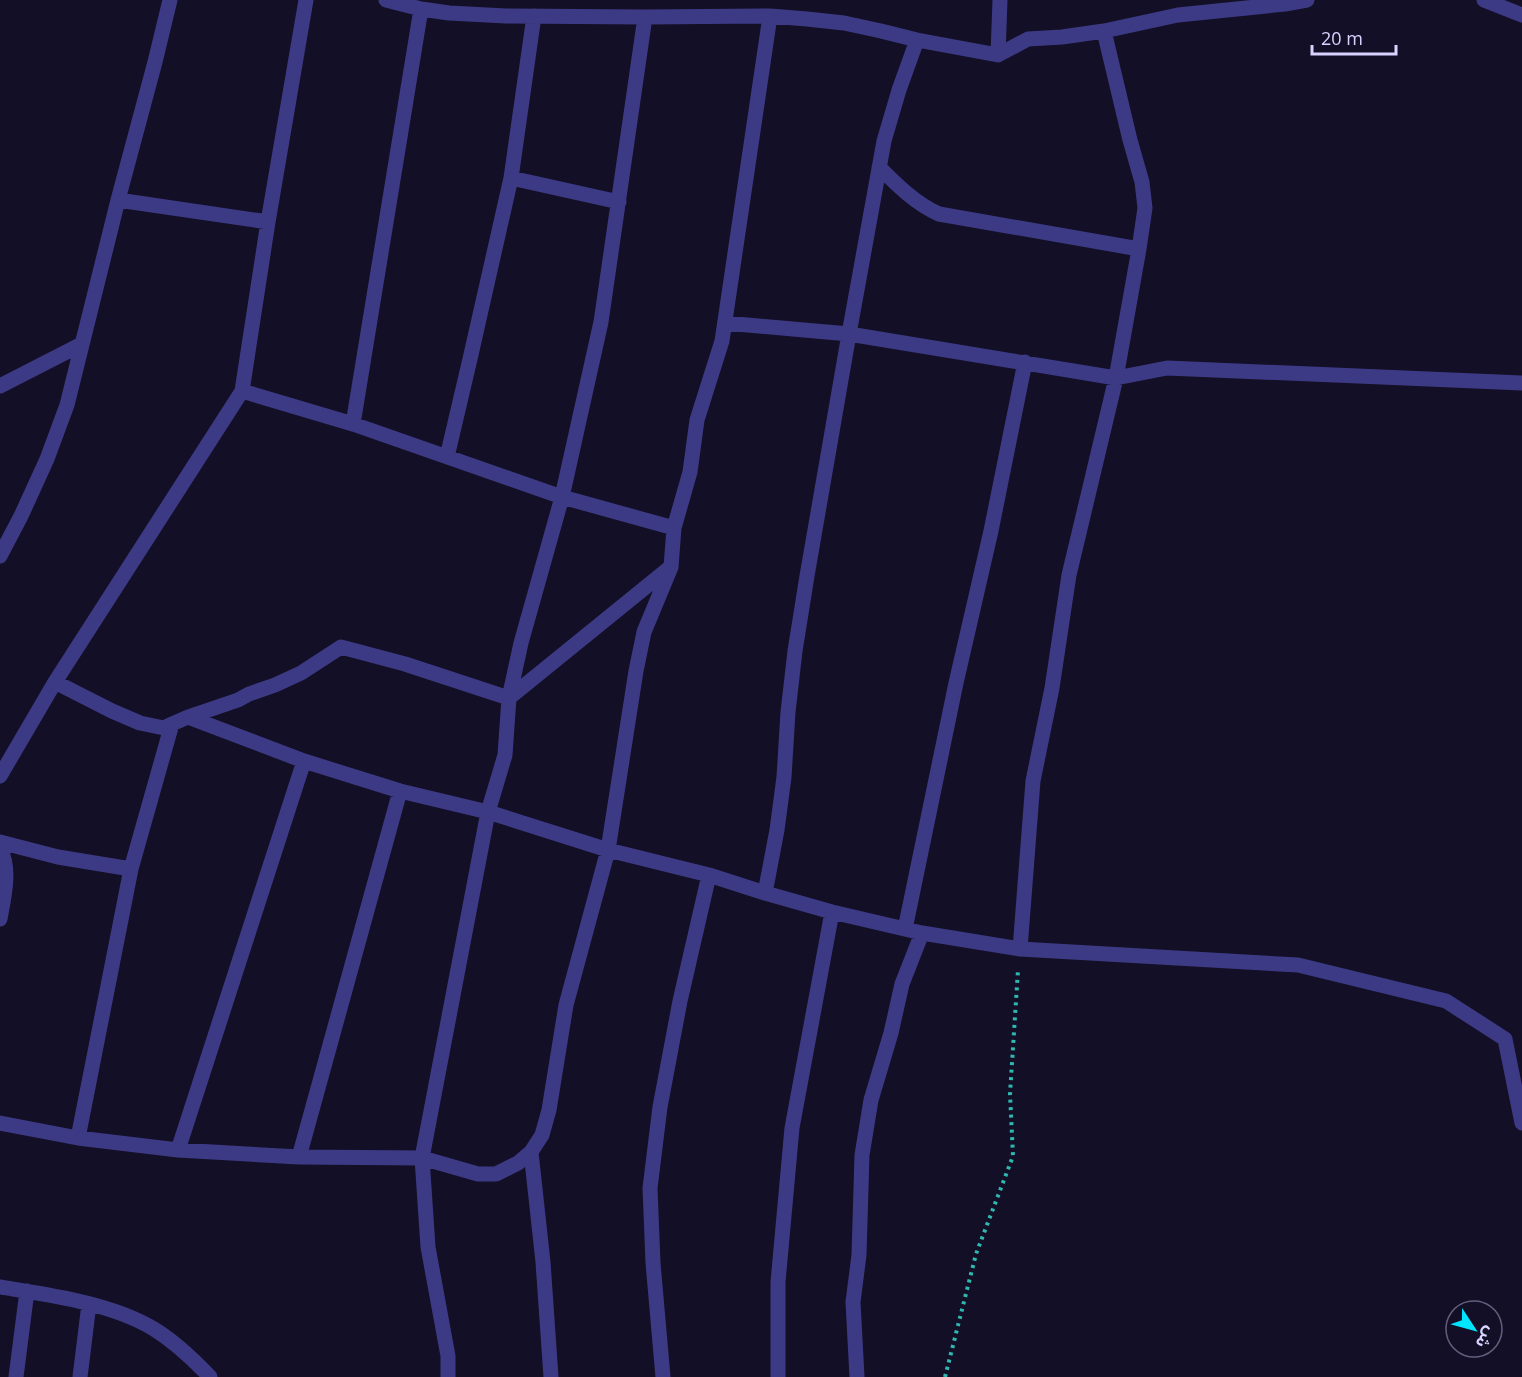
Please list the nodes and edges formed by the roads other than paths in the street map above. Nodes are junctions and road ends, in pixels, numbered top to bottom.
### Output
1 (170, 0) edge
2 (306, 0) edge
3 (386, 0) edge
4 (1000, 0) edge
5 (1307, 0) edge
6 (1484, 0) edge
7 (422, 9) junction
8 (1522, 15) edge
9 (534, 16) junction
10 (770, 16) junction
11 (645, 17) junction
12 (1104, 31) junction
13 (917, 40) junction
14 (998, 54) junction
15 (879, 167) junction
16 (511, 178) junction
17 (118, 200) junction
18 (619, 202) junction
19 (268, 222) junction
20 (1139, 249) junction
21 (725, 322) junction
22 (849, 334) junction
23 (82, 344) junction
24 (1025, 362) junction
25 (1116, 378) junction
26 (1522, 383) edge
27 (0, 386) edge
28 (242, 392) junction
29 (353, 424) junction
30 (447, 457) junction
31 (562, 497) junction
32 (674, 528) junction
33 (0, 556) edge
34 (671, 567) junction
35 (55, 682) junction
36 (509, 698) junction
37 (188, 717) junction
38 (172, 724) junction
39 (303, 760) junction
40 (0, 776) edge
41 (400, 791) junction
42 (488, 812) junction
43 (0, 842) edge
44 (0, 848) edge
45 (608, 850) junction
46 (131, 869) junction
47 (709, 875) junction
48 (765, 893) junction
49 (832, 912) junction
50 (0, 919) edge
51 (905, 929) junction
52 (922, 933) junction
53 (1020, 949) junction
54 (0, 1123) edge
55 (1522, 1123) edge
56 (78, 1138) junction
57 (178, 1150) junction
58 (531, 1152) junction
59 (299, 1157) junction
60 (422, 1158) junction
61 (0, 1287) edge
62 (27, 1291) junction
63 (89, 1304) junction
64 (16, 1377) edge
65 (80, 1377) edge
66 (210, 1377) edge
67 (448, 1377) edge
68 (551, 1377) edge
69 (663, 1377) edge
70 (778, 1377) edge
71 (857, 1377) edge

1 - 17 street
2 - 19 street
3 - 7 street
4 - 14 street
5 - 12 street
6 - 8 street
7 - 9 street
7 - 29 street
9 - 11 street
9 - 16 street
10 - 11 street
10 - 13 street
10 - 21 street
11 - 18 street
12 - 14 street
12 - 20 street
13 - 14 street
13 - 15 street
15 - 20 street
15 - 22 street
16 - 18 street
16 - 30 street
17 - 19 street
17 - 23 street
18 - 31 street
19 - 28 street
20 - 25 street
21 - 22 street
21 - 32 street
22 - 24 street
22 - 48 street
23 - 27 street
23 - 33 street
24 - 25 street
24 - 51 street
25 - 26 street
25 - 53 street
28 - 29 street
28 - 35 street
29 - 30 street
30 - 31 street
31 - 32 street
31 - 36 street
32 - 34 street
34 - 36 street
34 - 45 street
35 - 38 street
35 - 40 street
36 - 37 street
36 - 42 street
37 - 38 street
37 - 39 street
38 - 46 street
39 - 41 street
39 - 57 street
41 - 42 street
41 - 59 street
42 - 45 street
42 - 60 street
43 - 46 street
44 - 50 street
45 - 47 street
45 - 58 street
46 - 56 street
47 - 48 street
47 - 69 street
48 - 49 street
49 - 51 street
49 - 70 street
51 - 52 street
52 - 53 street
52 - 71 street
53 - 55 street
54 - 56 street
56 - 57 street
57 - 59 street
58 - 60 street
58 - 68 street
59 - 60 street
60 - 67 street
61 - 62 street
62 - 63 street
62 - 64 street
63 - 65 street
63 - 66 street

